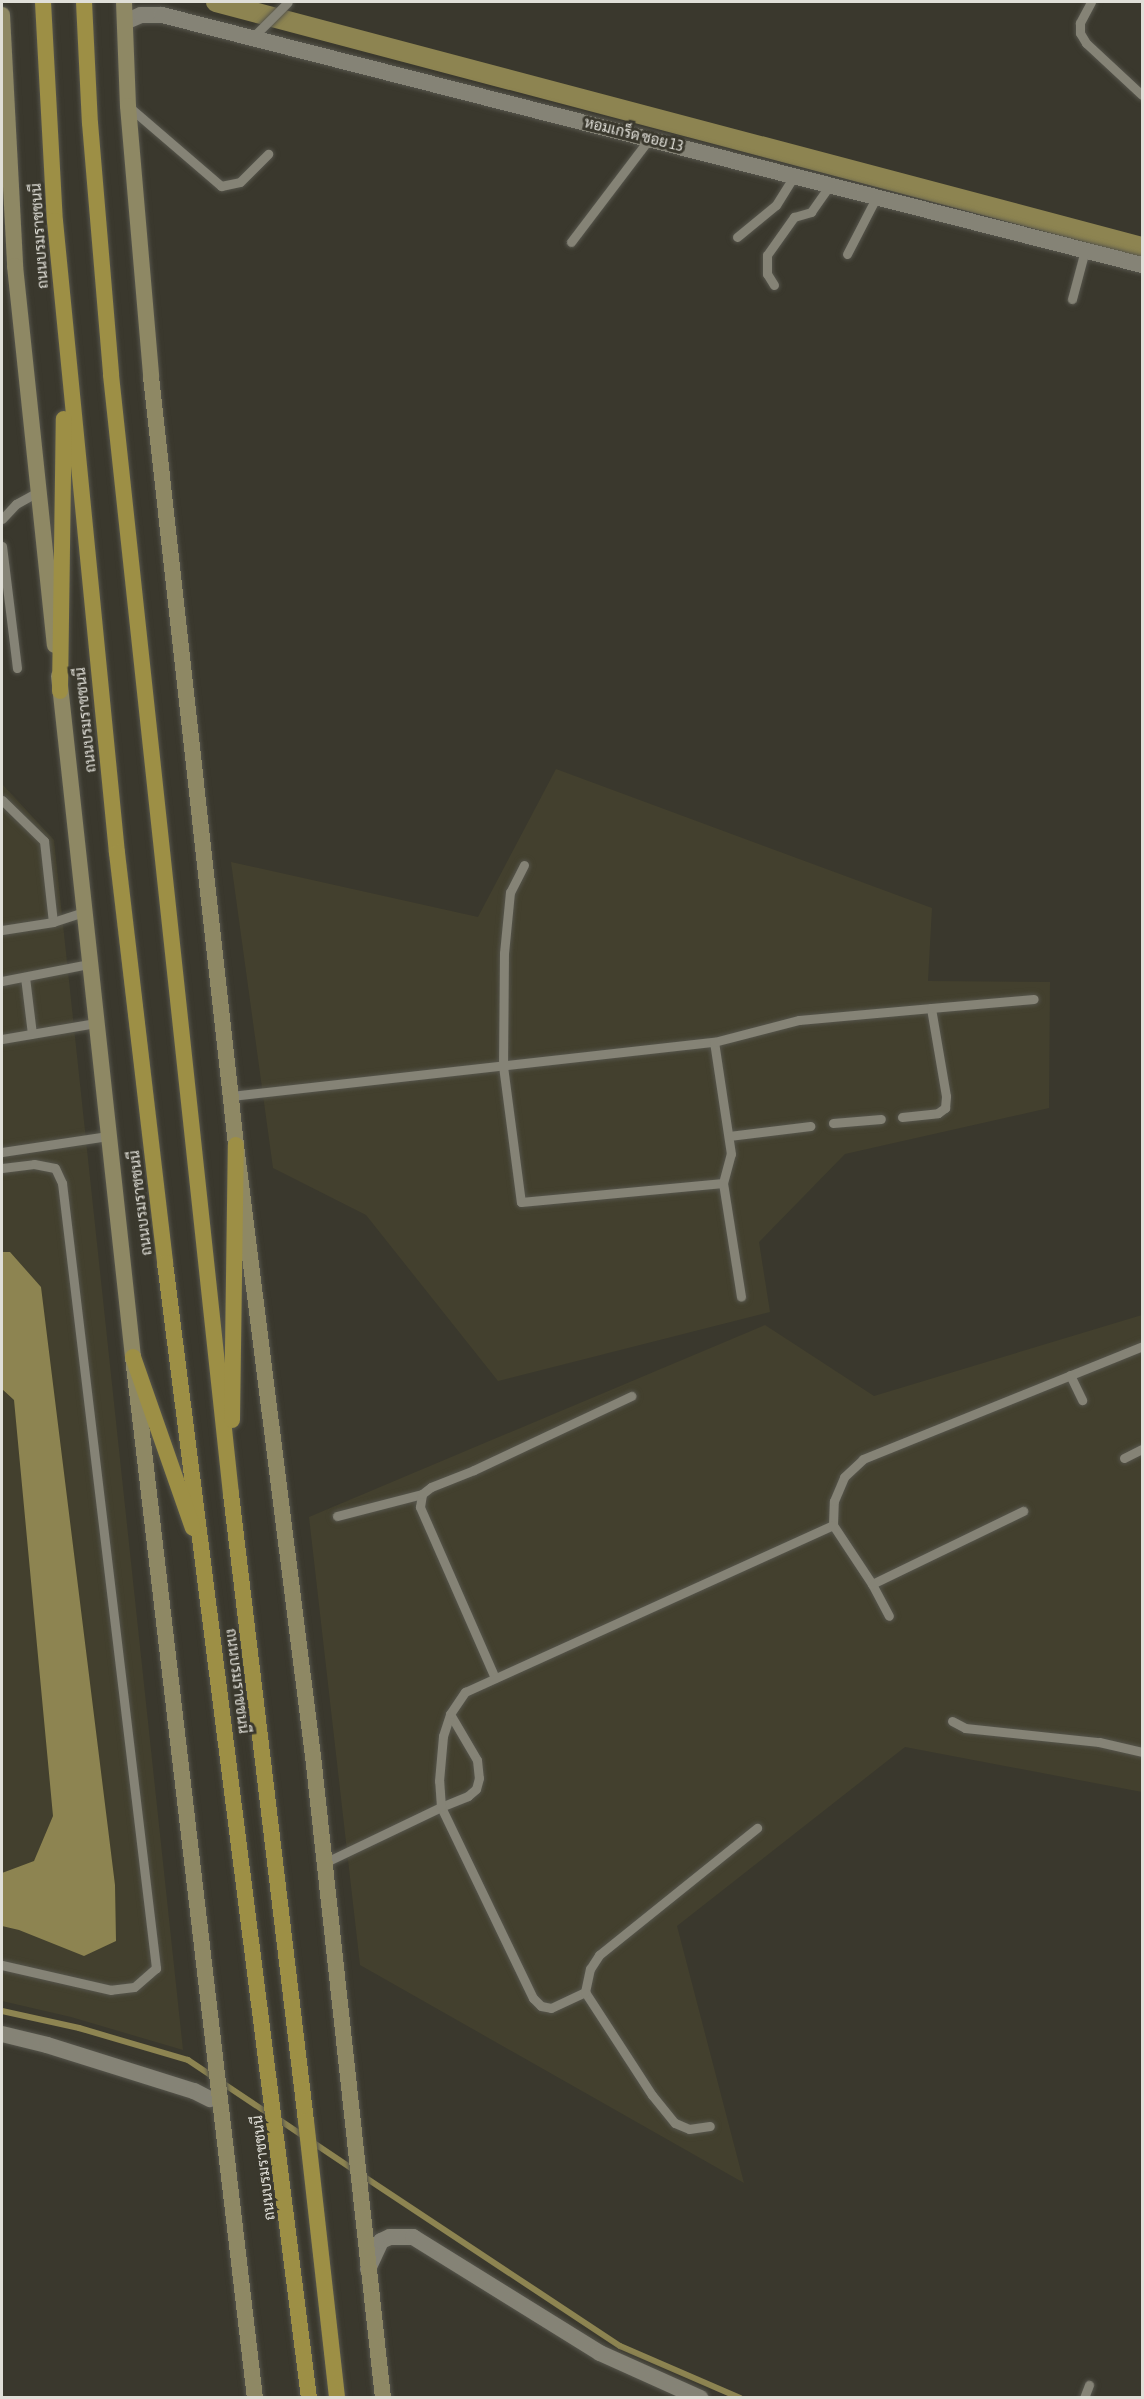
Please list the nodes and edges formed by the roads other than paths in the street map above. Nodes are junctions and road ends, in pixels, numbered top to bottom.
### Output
1 (43, 2) edge
2 (84, 2) edge
3 (124, 2) edge
4 (288, 2) edge
5 (1091, 2) edge
6 (2, 15) edge
7 (125, 22) junction
8 (253, 38) junction
9 (1143, 95) edge
10 (128, 106) junction
11 (650, 138) junction
12 (268, 154) dead end
13 (795, 175) junction
14 (830, 184) junction
15 (877, 196) junction
16 (737, 237) dead end
17 (572, 242) dead end
18 (1085, 250) junction
19 (847, 254) dead end
20 (1143, 265) edge
21 (774, 285) dead end
22 (1072, 299) dead end
23 (65, 340) junction
24 (38, 492) junction
25 (2, 519) edge
26 (2, 546) edge
27 (17, 668) dead end
28 (60, 691) junction
29 (2, 800) edge
30 (524, 865) dead end
31 (84, 912) junction
32 (53, 922) junction
33 (2, 930) edge
34 (89, 964) junction
35 (25, 977) junction
36 (2, 981) edge
37 (1034, 999) dead end
38 (931, 1008) junction
39 (96, 1023) junction
40 (32, 1034) junction
41 (2, 1039) edge
42 (714, 1042) junction
43 (503, 1066) junction
44 (231, 1096) junction
45 (902, 1117) dead end
46 (881, 1119) dead end
47 (833, 1123) dead end
48 (810, 1126) dead end
49 (108, 1136) junction
50 (729, 1136) junction
51 (236, 1145) junction
52 (2, 1152) edge
53 (2, 1168) edge
54 (723, 1183) junction
55 (741, 1297) dead end
56 (1143, 1346) edge
57 (133, 1356) junction
58 (1071, 1375) junction
59 (631, 1396) dead end
60 (1082, 1400) dead end
61 (1143, 1449) edge
62 (1124, 1458) dead end
63 (231, 1494) junction
64 (422, 1494) junction
65 (1023, 1511) dead end
66 (337, 1516) dead end
67 (833, 1525) junction
68 (205, 1560) junction
69 (872, 1584) junction
70 (890, 1616) dead end
71 (495, 1678) junction
72 (450, 1714) junction
73 (952, 1721) dead end
74 (1143, 1752) edge
75 (441, 1807) junction
76 (757, 1828) dead end
77 (324, 1863) junction
78 (2, 1965) edge
79 (585, 1992) junction
80 (2, 2034) edge
81 (210, 2099) dead end
82 (710, 2126) dead end
83 (368, 2269) junction
84 (1089, 2385) dead end
85 (255, 2397) edge
86 (309, 2397) edge
87 (337, 2397) edge
88 (383, 2397) edge
89 (700, 2397) edge
90 (1084, 2397) edge

1 - 23 highway, ถนนบรมราชชนนี
2 - 63 highway, ถนนบรมราชชนนี
3 - 7 main road
4 - 8 lane
5 - 9 lane
6 - 24 main road
7 - 8 street, หอมเกร็ด ซอย 13
7 - 10 main road
8 - 11 street, หอมเกร็ด ซอย 13
10 - 12 lane
10 - 44 main road
11 - 13 street, หอมเกร็ด ซอย 13
11 - 17 lane
13 - 14 street, หอมเกร็ด ซอย 13
13 - 16 lane
14 - 15 street, หอมเกร็ด ซอย 13
14 - 21 lane
15 - 18 street, หอมเกร็ด ซอย 13
15 - 19 lane
18 - 20 street, หอมเกร็ด ซอย 13
18 - 22 lane
23 - 28 highway
23 - 68 highway, ถนนบรมราชชนนี
24 - 25 lane
24 - 28 main road
26 - 27 lane
28 - 31 main road
29 - 32 lane
30 - 43 lane
31 - 32 lane
31 - 34 main road
32 - 33 lane
34 - 35 lane
34 - 39 main road
35 - 36 lane
35 - 40 lane
37 - 38 lane
38 - 42 lane
38 - 45 lane
39 - 40 lane
39 - 49 main road
40 - 41 lane
42 - 43 lane
42 - 50 lane
43 - 44 lane
43 - 54 lane
44 - 51 main road
46 - 47 lane
48 - 50 lane
49 - 52 lane
49 - 57 main road
50 - 54 lane
51 - 63 highway
51 - 77 main road
53 - 78 lane
54 - 55 lane
56 - 58 lane
57 - 68 highway
57 - 85 main road
58 - 60 lane
58 - 67 lane
59 - 64 lane
61 - 62 lane
63 - 87 highway, ถนนบรมราชชนนี
64 - 66 lane
64 - 71 lane
65 - 69 lane
67 - 69 lane
67 - 71 lane
68 - 86 highway, ถนนบรมราชชนนี
69 - 70 lane
71 - 72 lane
72 - 75 lane
72 - 75 lane
73 - 74 lane
75 - 77 lane
75 - 79 lane
76 - 79 lane
77 - 83 main road
79 - 82 lane
80 - 81 street
83 - 88 main road
83 - 89 street
84 - 90 lane

